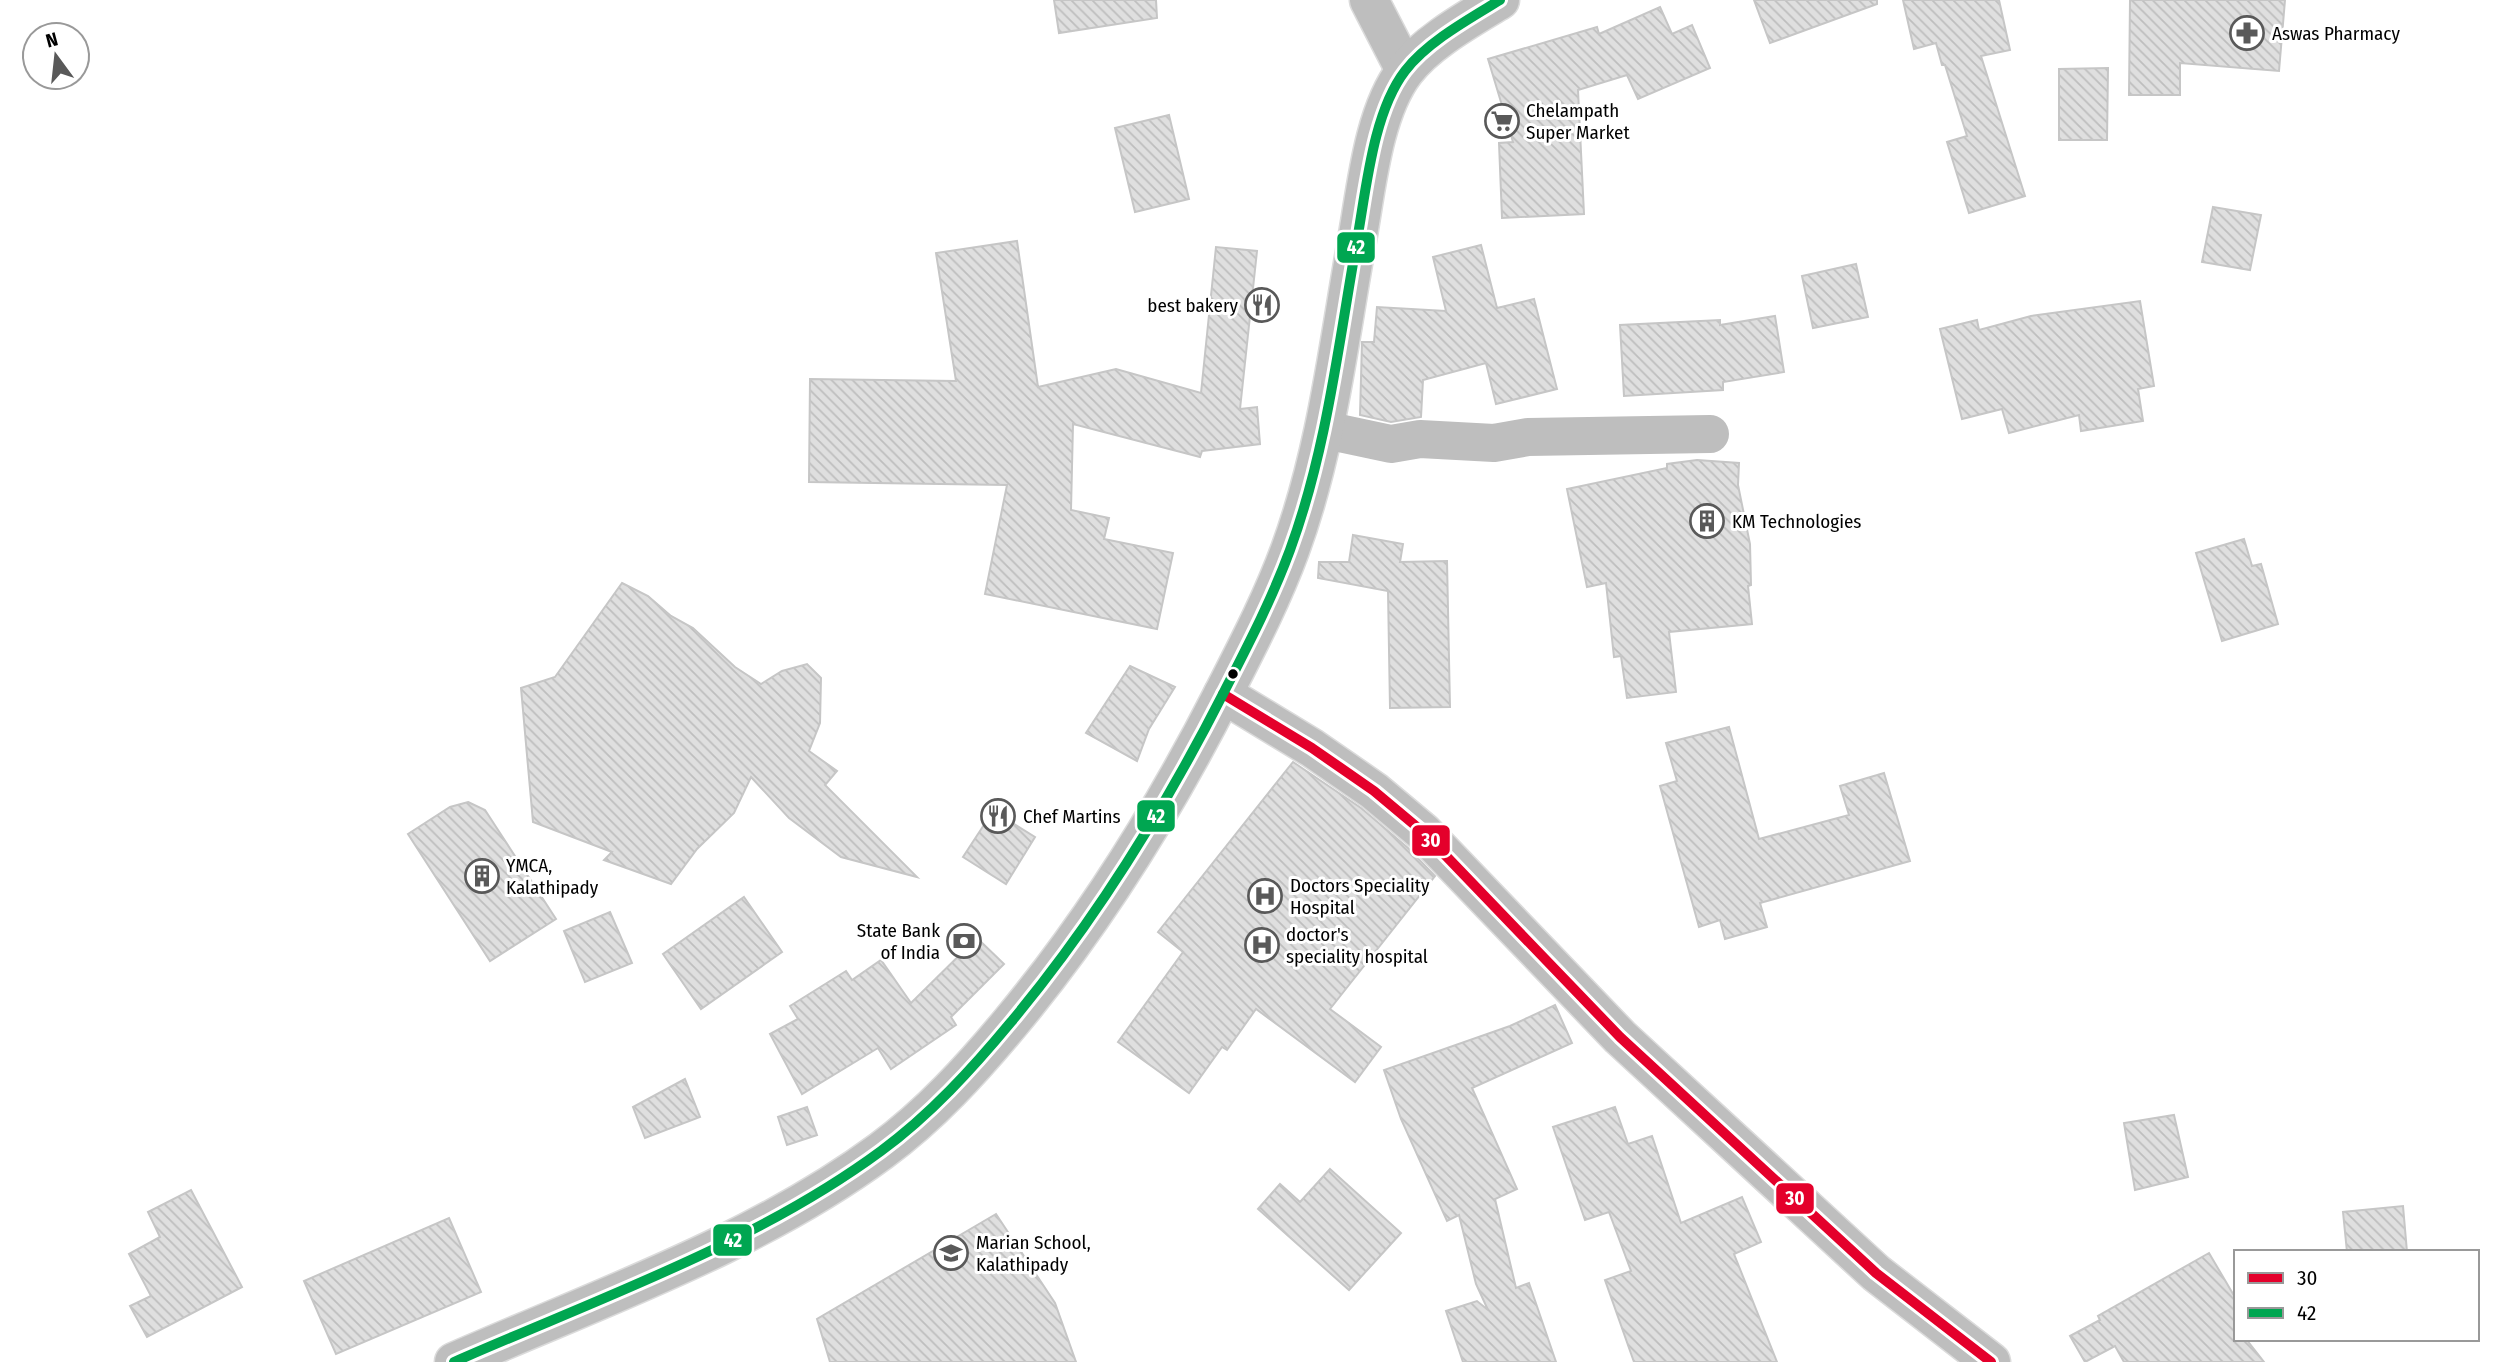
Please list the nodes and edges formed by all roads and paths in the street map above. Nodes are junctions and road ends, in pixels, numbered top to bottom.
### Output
1 (1368, 0) edge
2 (1500, 0) edge
3 (1405, 70) junction
4 (1325, 429) junction
5 (1710, 434) dead end
6 (1223, 694) junction
7 (454, 1362) edge
8 (1991, 1362) edge

1 - 3 main road
2 - 3 main road
3 - 4 main road
4 - 5 main road
4 - 6 main road
6 - 7 main road
6 - 8 main road

